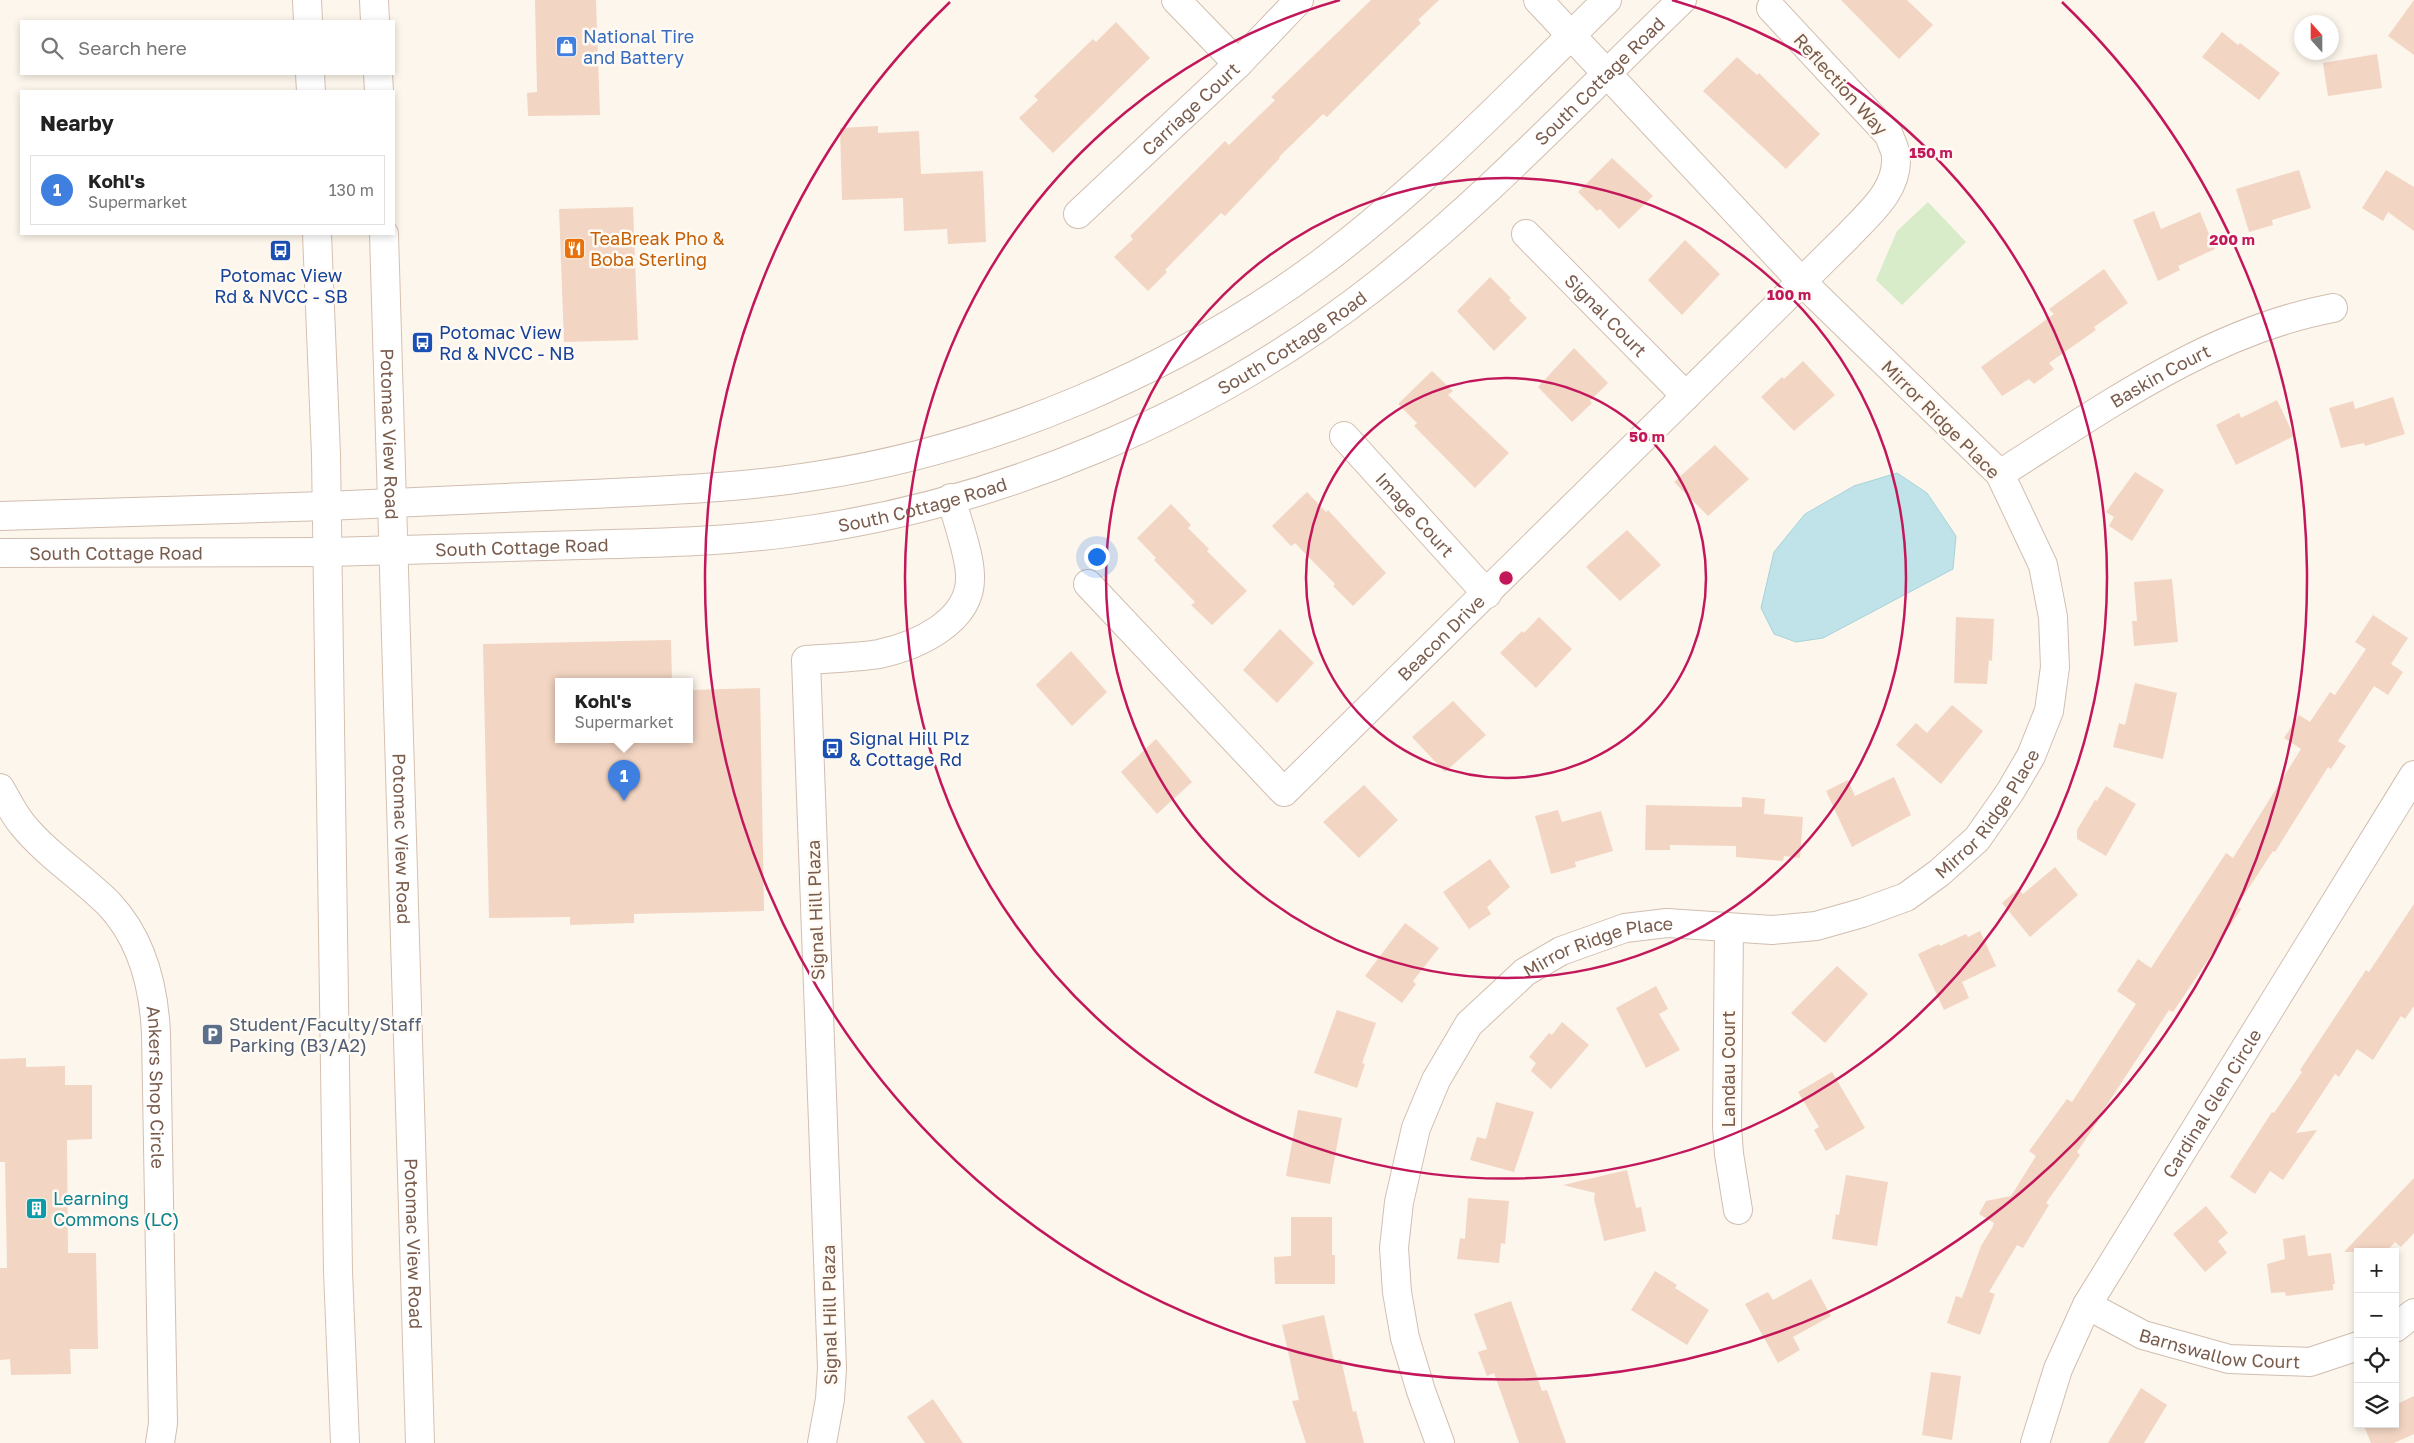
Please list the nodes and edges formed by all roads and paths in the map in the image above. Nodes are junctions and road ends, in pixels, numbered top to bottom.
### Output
1 (307, 0) edge
2 (374, 0) edge
3 (1176, 0) edge
4 (1299, 0) edge
5 (1538, 0) edge
6 (1607, 0) edge
7 (1682, 0) edge
8 (1771, 8) dead end
9 (308, 20) edge
10 (375, 20) edge
11 (1571, 36) junction
12 (1238, 64) junction
13 (1606, 73) junction
14 (310, 75) edge
15 (378, 75) edge
16 (311, 90) edge
17 (379, 90) edge
18 (1078, 214) dead end
19 (1526, 234) dead end
20 (317, 235) edge
21 (384, 235) edge
22 (1801, 281) junction
23 (2333, 308) dead end
24 (1686, 396) junction
25 (1344, 436) dead end
26 (2000, 474) junction
27 (951, 498) junction
28 (392, 503) junction
29 (326, 506) junction
30 (0, 516) edge
31 (393, 550) junction
32 (328, 552) junction
33 (0, 553) edge
34 (1088, 584) dead end
35 (1487, 594) junction
36 (2414, 775) edge
37 (0, 788) edge
38 (1730, 928) junction
39 (1738, 1210) dead end
40 (2087, 1305) junction
41 (2414, 1313) edge
42 (2399, 1325) edge
43 (2354, 1347) edge
44 (160, 1443) edge
45 (344, 1443) edge
46 (420, 1443) edge
47 (822, 1443) edge
48 (1440, 1443) edge
49 (2035, 1443) edge

1 - 9 street
2 - 10 street
3 - 12 street
4 - 12 street, Carriage Court
5 - 11 street, Mirror Ridge Place
6 - 11 street, South Cottage Road
7 - 13 street, South Cottage Road
8 - 22 street, Reflection Way
11 - 13 street, Mirror Ridge Place
11 - 28 street, South Cottage Road
12 - 18 street, Carriage Court
13 - 22 street, Mirror Ridge Place
13 - 27 street, South Cottage Road
14 - 16 street
15 - 17 street
19 - 24 street, Signal Court
20 - 29 street
21 - 28 street, Potomac View Road
22 - 24 street, Beacon Drive
22 - 26 street, Mirror Ridge Place
23 - 26 street, Baskin Court
24 - 35 street, Beacon Drive
25 - 35 street, Image Court
26 - 38 street, Mirror Ridge Place
27 - 31 street, South Cottage Road
27 - 47 street, Signal Hill Plaza
28 - 29 street, South Cottage Road
28 - 31 street, Potomac View Road
29 - 30 street, South Cottage Road
29 - 32 street
31 - 32 street, South Cottage Road
31 - 46 street, Potomac View Road
32 - 33 street, South Cottage Road
32 - 45 street
34 - 35 street, Beacon Drive
36 - 40 street, Cardinal Glen Circle
37 - 44 street, Ankers Shop Circle
38 - 39 street, Landau Court
38 - 48 street, Mirror Ridge Place
40 - 43 street, Barnswallow Court
40 - 49 street, Cardinal Glen Circle
41 - 42 street

